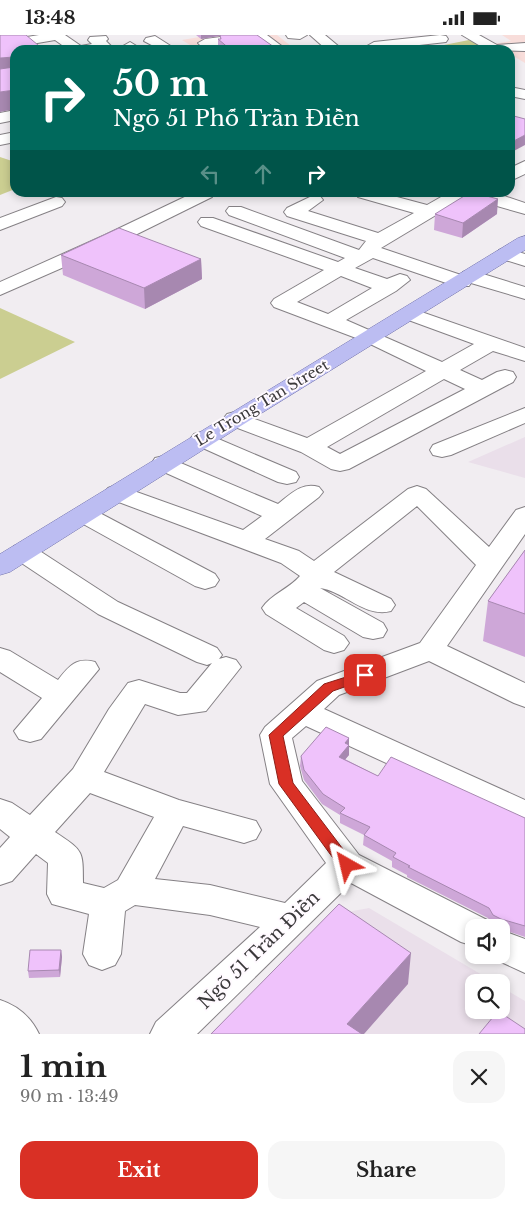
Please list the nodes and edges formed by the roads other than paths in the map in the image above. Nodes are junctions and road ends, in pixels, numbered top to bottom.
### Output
1 (293, 35) edge
2 (300, 35) edge
3 (317, 35) edge
4 (360, 35) edge
5 (469, 35) edge
6 (440, 38) edge
7 (101, 39) dead end
8 (397, 39) edge
9 (151, 41) dead end
10 (20, 42) edge
11 (74, 45) edge
12 (102, 45) edge
13 (162, 45) edge
14 (207, 45) edge
15 (273, 45) edge
16 (330, 45) edge
17 (372, 45) edge
18 (383, 45) edge
19 (488, 45) edge
20 (515, 86) edge
21 (525, 95) edge
22 (174, 197) edge
23 (196, 197) edge
24 (378, 197) edge
25 (453, 197) edge
26 (488, 197) edge
27 (187, 201) junction
28 (314, 201) dead end
29 (56, 202) dead end
30 (525, 209) edge
31 (235, 211) dead end
32 (428, 211) junction
33 (207, 222) dead end
34 (0, 225) edge
35 (371, 249) junction
36 (519, 252) edge
37 (422, 268) junction
38 (340, 269) junction
39 (466, 279) junction
40 (389, 287) junction
41 (0, 289) edge
42 (525, 293) edge
43 (410, 314) junction
44 (328, 322) junction
45 (371, 337) junction
46 (493, 342) junction
47 (525, 355) edge
48 (442, 370) junction
49 (505, 377) dead end
50 (481, 388) junction
51 (525, 415) edge
52 (236, 419) junction
53 (202, 439) junction
54 (309, 447) junction
55 (442, 449) dead end
56 (164, 463) junction
57 (287, 477) dead end
58 (310, 492) dead end
59 (117, 493) junction
60 (84, 515) junction
61 (280, 515) junction
62 (525, 515) edge
63 (245, 541) junction
64 (11, 559) edge
65 (490, 565) junction
66 (205, 580) dead end
67 (310, 582) junction
68 (377, 618) dead end
69 (334, 643) dead end
70 (430, 650) junction
71 (0, 658) edge
72 (84, 669) dead end
73 (60, 695) junction
74 (525, 696) edge
75 (302, 711) junction
76 (30, 731) dead end
77 (84, 778) junction
78 (174, 811) junction
79 (0, 812) edge
80 (525, 814) edge
81 (244, 830) dead end
82 (32, 834) junction
83 (347, 865) junction
84 (0, 871) edge
85 (120, 897) junction
86 (292, 920) junction
87 (465, 926) edge
88 (510, 950) edge
89 (102, 954) dead end
90 (525, 957) edge
91 (0, 1017) edge
92 (19, 1034) edge
93 (170, 1034) edge

1 - 2 street
3 - 16 street
4 - 17 street
5 - 19 street
6 - 8 street
7 - 12 street
8 - 18 street
9 - 13 street
10 - 11 street
14 - 15 street
20 - 21 street
22 - 27 street
23 - 27 street
24 - 32 street
25 - 32 street
26 - 30 street
27 - 41 street
28 - 35 street
29 - 34 street
31 - 35 street
32 - 35 street
33 - 38 street
35 - 37 street
35 - 38 street
36 - 39 main road, Le Trong Tan Street
37 - 39 street
37 - 40 street
38 - 40 street
38 - 44 street
39 - 42 street
39 - 43 main road, Le Trong Tan Street
40 - 44 street
43 - 45 main road, Le Trong Tan Street
43 - 46 street
44 - 45 street
45 - 48 street
45 - 52 main road, Le Trong Tan Street
46 - 47 street
46 - 48 street
48 - 50 street
48 - 54 street
49 - 50 street
50 - 54 street
51 - 55 street
52 - 53 main road, Le Trong Tan Street
52 - 54 street
53 - 56 main road, Le Trong Tan Street
53 - 57 street
56 - 59 main road, Le Trong Tan Street
56 - 61 street
58 - 61 street
59 - 60 main road, Le Trong Tan Street
59 - 63 street
60 - 64 main road, Le Trong Tan Street
60 - 66 street
61 - 63 street
62 - 65 street
63 - 67 street
64 - 77 street
65 - 67 street
65 - 70 street
67 - 68 street
67 - 69 street
70 - 74 street
70 - 75 street
71 - 73 street
72 - 73 street
73 - 76 street
75 - 80 street
75 - 83 street
77 - 78 street
77 - 82 street
78 - 81 street
78 - 85 street
79 - 82 street
82 - 84 street
82 - 85 street
83 - 86 street, Ngõ 51 Trần Điền
83 - 87 street
85 - 86 street
85 - 89 street
86 - 93 street, Ngõ 51 Trần Điền
88 - 90 street
91 - 92 street

